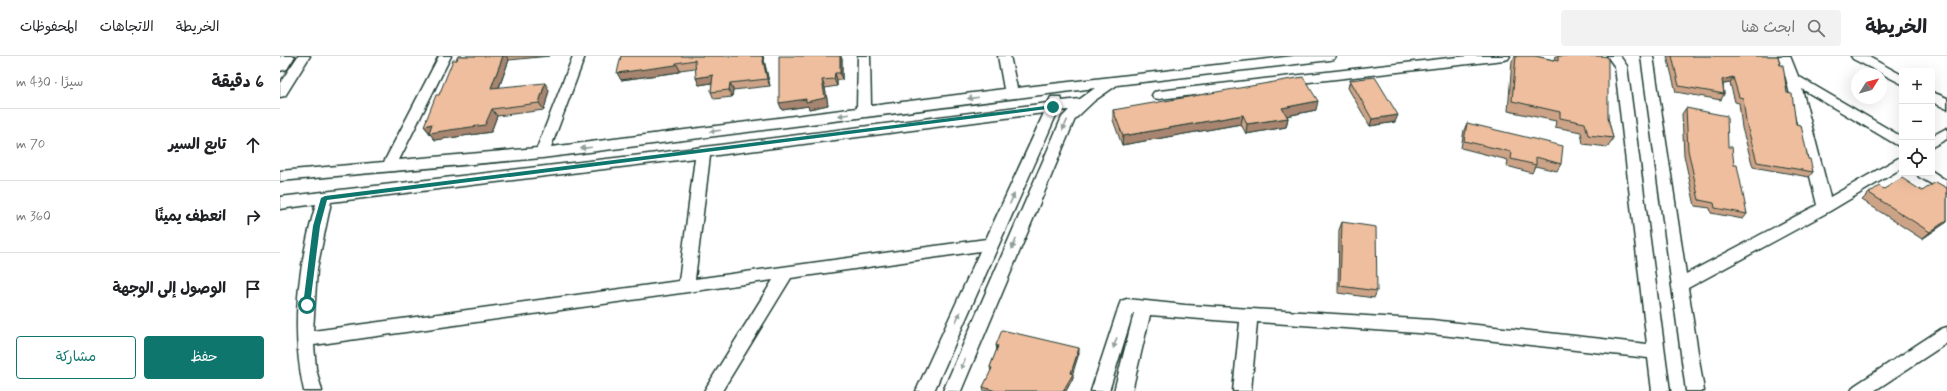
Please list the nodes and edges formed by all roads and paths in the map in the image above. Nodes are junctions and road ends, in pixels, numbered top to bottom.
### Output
1 (286, 56) edge
2 (304, 56) edge
3 (445, 56) edge
4 (579, 56) edge
5 (864, 56) edge
6 (1004, 56) edge
7 (1330, 56) edge
8 (1504, 56) edge
9 (1613, 56) edge
10 (1647, 56) edge
11 (1784, 56) edge
12 (1857, 56) edge
13 (1218, 62) edge
14 (280, 65) edge
15 (1792, 78) junction
16 (1899, 78) edge
17 (1114, 81) junction
18 (1061, 87) junction
19 (280, 93) edge
20 (1011, 93) junction
21 (1160, 95) dead end
22 (1935, 98) edge
23 (1084, 103) junction
24 (1947, 104) edge
25 (1053, 107) junction
26 (864, 112) junction
27 (1947, 133) edge
28 (1935, 140) edge
29 (1899, 141) edge
30 (703, 152) junction
31 (542, 153) junction
32 (1899, 163) edge
33 (389, 166) junction
34 (280, 176) edge
35 (1929, 176) edge
36 (1947, 188) edge
37 (325, 198) junction
38 (280, 203) edge
39 (1826, 207) junction
40 (991, 244) junction
41 (786, 273) junction
42 (1680, 285) junction
43 (686, 286) junction
44 (1144, 308) junction
45 (1249, 316) junction
46 (1947, 334) edge
47 (304, 339) junction
48 (1656, 352) junction
49 (313, 391) edge
50 (713, 391) edge
51 (925, 391) edge
52 (952, 391) edge
53 (1100, 391) edge
54 (1123, 391) edge
55 (1242, 391) edge
56 (1661, 391) edge
57 (1695, 391) edge
58 (1860, 391) edge

1 - 14 main road
2 - 19 street
3 - 33 street
4 - 31 street
5 - 26 street
6 - 20 street
7 - 13 street
8 - 21 street
9 - 48 street
10 - 42 street
11 - 15 street
12 - 16 street
13 - 17 street
15 - 29 street
15 - 39 street
17 - 18 street
17 - 23 street
18 - 20 street
18 - 25 street
20 -> 26 street
22 - 24 street
23 - 25 street
23 -> 52 street
25 - 30 street
40 -> 25 street
26 -> 31 street
27 - 28 street
30 - 37 street
30 - 43 street
31 - 33 street
32 - 39 street
33 - 34 street
35 - 36 street
37 - 38 street
37 - 47 street
39 - 42 street
40 - 41 street
51 -> 40 street
41 - 43 street
41 - 50 street
42 - 57 street
43 - 47 street
44 - 45 street
44 -> 53 street
44 - 54 street
45 - 48 street
45 - 55 street
46 - 58 street
47 - 49 street
48 - 56 street

